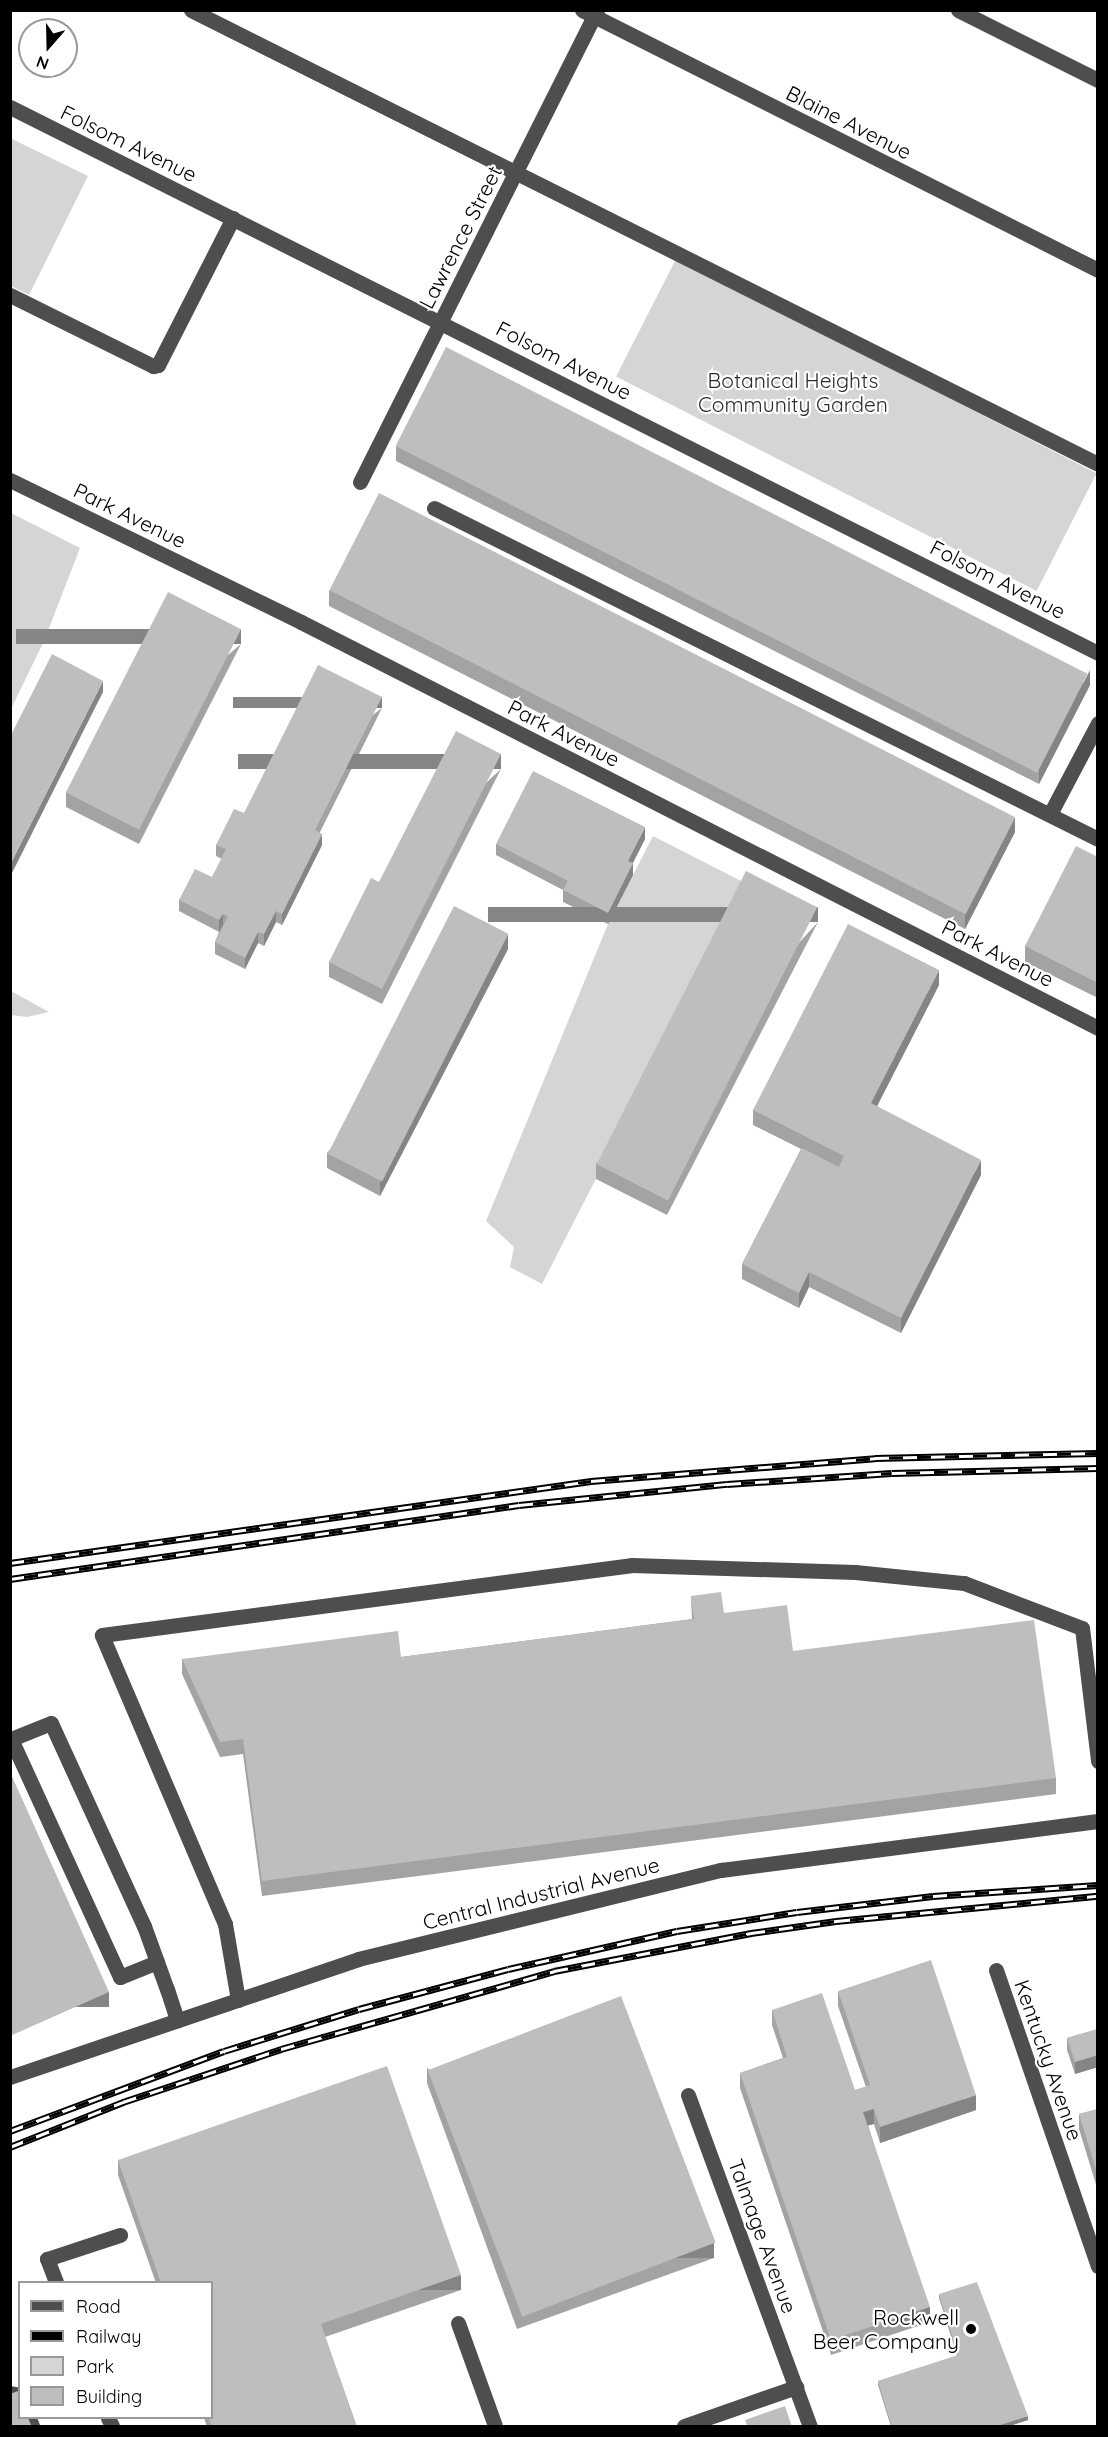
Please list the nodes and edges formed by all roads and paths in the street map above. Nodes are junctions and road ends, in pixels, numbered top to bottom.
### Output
1 (191, 10) edge
2 (958, 10) edge
3 (591, 12) edge
4 (1098, 80) edge
5 (10, 107) edge
6 (516, 175) junction
7 (233, 218) junction
8 (1098, 270) edge
9 (10, 295) edge
10 (441, 321) junction
11 (1098, 464) edge
12 (10, 480) edge
13 (360, 482) dead end
14 (434, 508) dead end
15 (1098, 653) edge
16 (1098, 723) edge
17 (1050, 814) junction
18 (1098, 839) edge
19 (1098, 1028) edge
20 (1090, 1630) edge
21 (1098, 1761) edge
22 (1098, 1821) edge
23 (157, 1962) junction
24 (996, 1970) dead end
25 (238, 2000) junction
26 (177, 2020) junction
27 (10, 2077) edge
28 (688, 2095) dead end
29 (120, 2235) dead end
30 (1098, 2266) edge
31 (55, 2281) edge
32 (458, 2323) dead end
33 (796, 2387) junction
34 (495, 2427) edge
35 (684, 2427) edge
36 (810, 2427) edge

1 - 6 street
2 - 4 street
3 - 6 street, Lawrence Street
3 - 8 street, Blaine Avenue
5 - 7 street, Folsom Avenue
6 - 10 street, Lawrence Street
6 - 11 street
7 - 9 street
7 - 10 street, Folsom Avenue
10 - 13 street, Lawrence Street
10 - 15 street, Folsom Avenue
12 - 19 street, Park Avenue
14 - 17 street
16 - 17 street
17 - 18 street
20 - 21 street
20 - 25 street
22 - 25 street, Central Industrial Avenue
23 - 23 street
23 - 26 street
24 - 30 street, Kentucky Avenue
25 - 26 street, Central Industrial Avenue
26 - 27 street, Central Industrial Avenue
28 - 33 street, Talmage Avenue
29 - 31 street
32 - 34 street
33 - 35 street
33 - 36 street, Talmage Avenue

